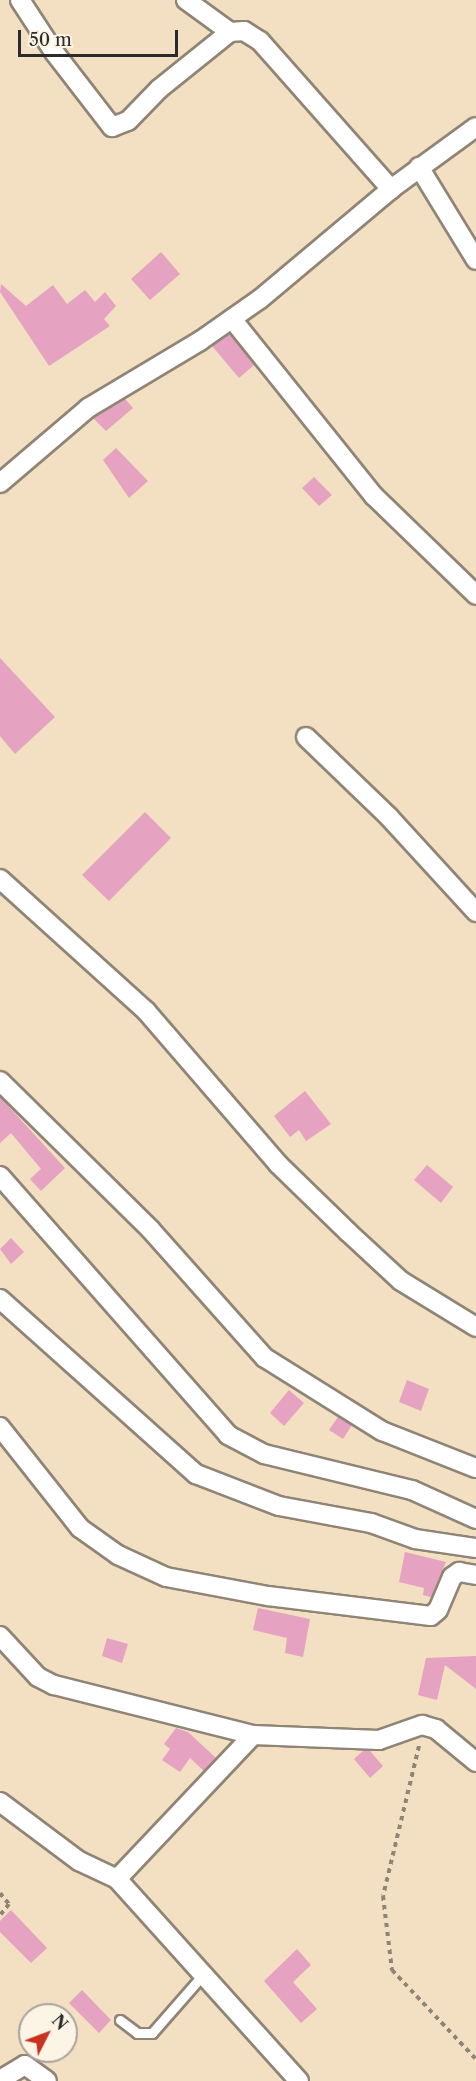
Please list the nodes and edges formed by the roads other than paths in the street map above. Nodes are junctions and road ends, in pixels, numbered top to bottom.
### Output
1 (20, 0) edge
2 (186, 0) edge
3 (230, 33) junction
4 (476, 127) edge
5 (419, 167) junction
6 (391, 189) junction
7 (476, 260) edge
8 (232, 319) junction
9 (0, 483) edge
10 (476, 595) edge
11 (306, 737) dead end
12 (0, 879) edge
13 (476, 912) edge
14 (0, 1082) edge
15 (0, 1176) edge
16 (0, 1299) edge
17 (476, 1327) edge
18 (0, 1427) edge
19 (476, 1468) edge
20 (476, 1519) edge
21 (476, 1548) edge
22 (476, 1575) edge
23 (0, 1636) edge
24 (254, 1736) junction
25 (476, 1762) edge
26 (0, 1802) edge
27 (117, 1879) junction
28 (201, 1977) junction
29 (120, 2020) dead end
30 (0, 2080) edge
31 (47, 2081) edge
32 (298, 2081) edge

1 - 3 street
2 - 3 street
3 - 6 street
4 - 5 street
5 - 6 street
5 - 7 street
6 - 8 street
8 - 9 street
8 - 10 street
11 - 13 street
12 - 17 street
14 - 19 street
15 - 20 street
16 - 21 street
18 - 22 street
23 - 24 street
24 - 25 street
24 - 27 street
26 - 27 street
27 - 28 street
28 - 29 lane
28 - 32 street
30 - 31 street

